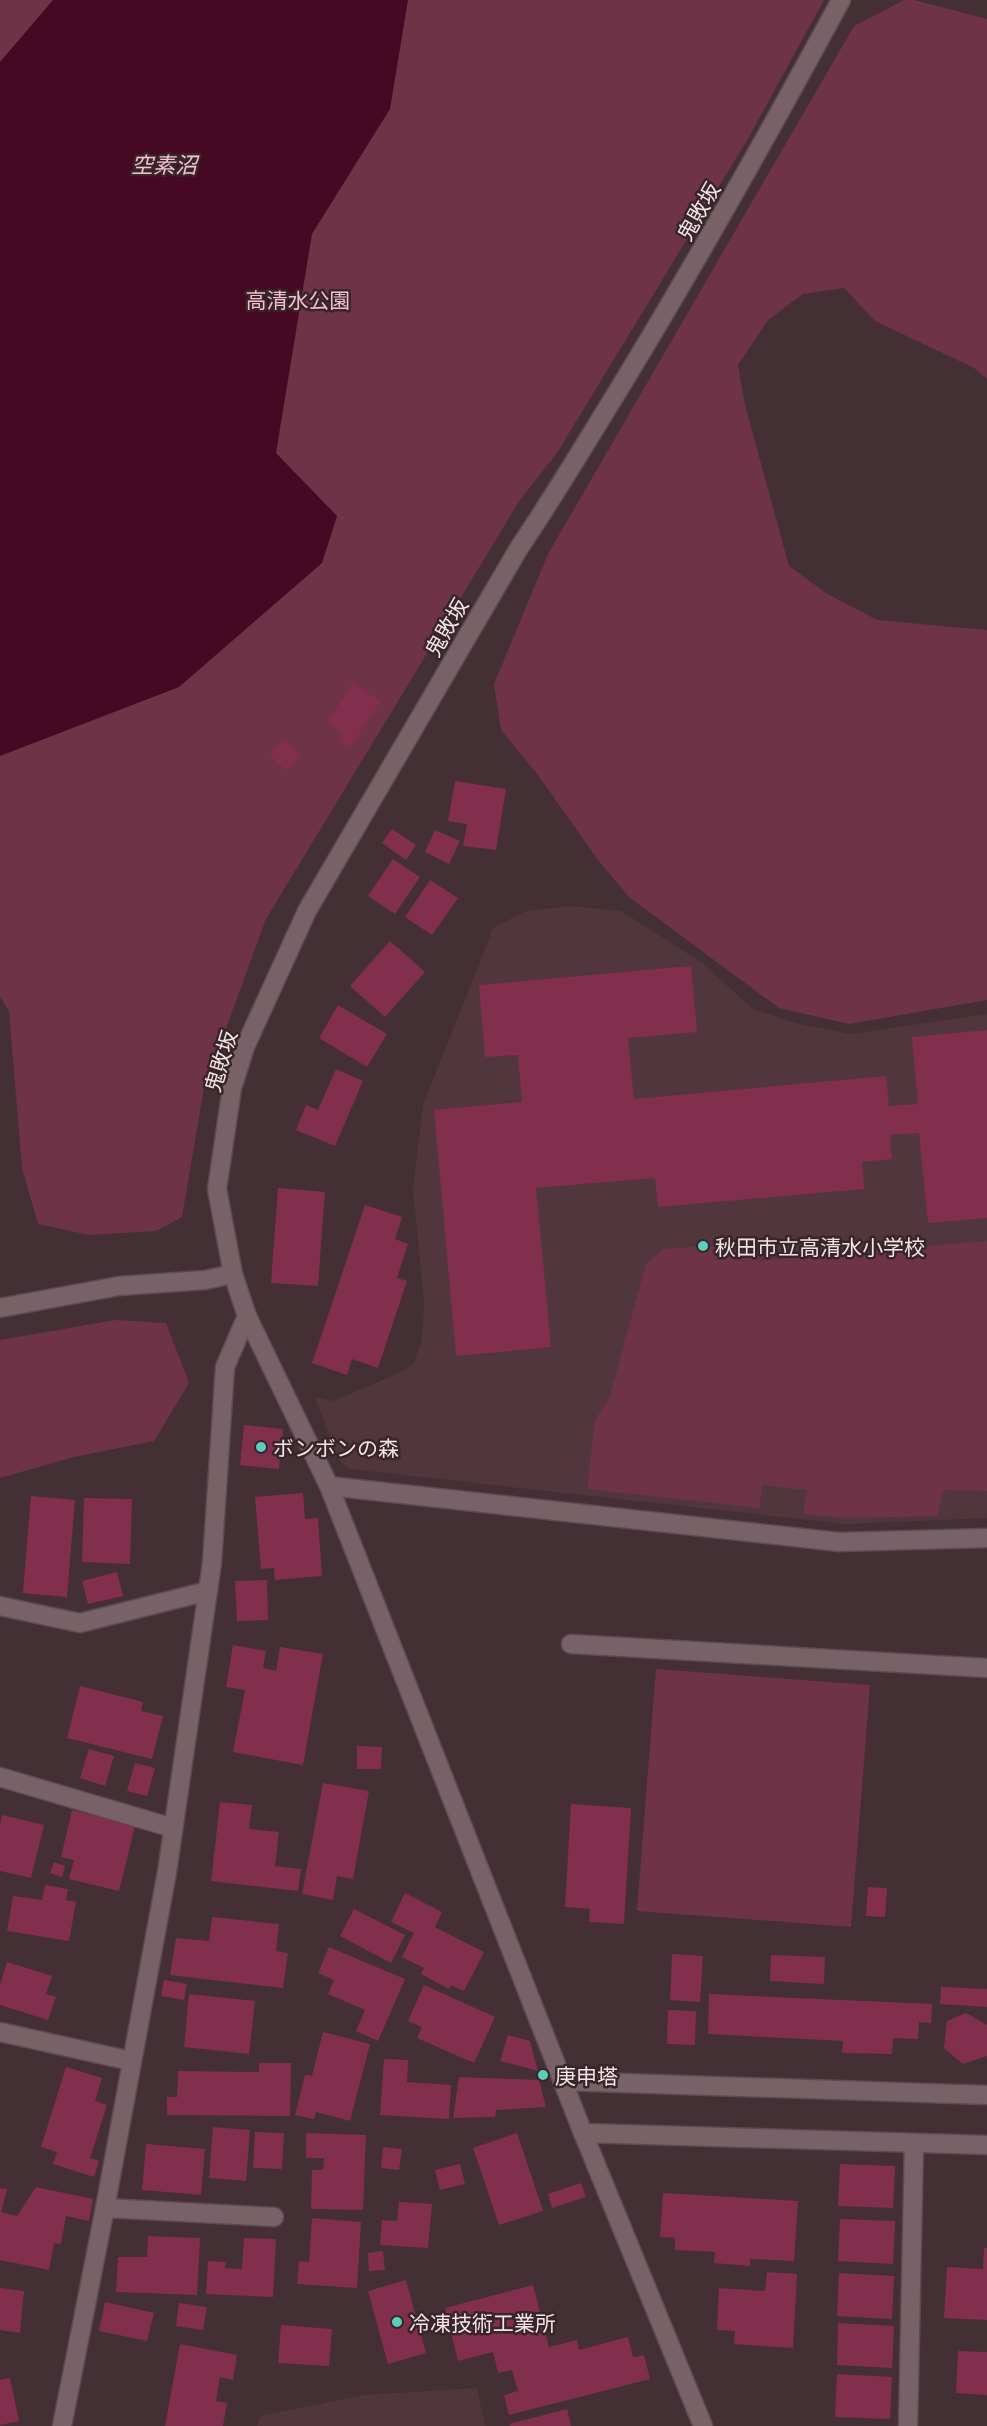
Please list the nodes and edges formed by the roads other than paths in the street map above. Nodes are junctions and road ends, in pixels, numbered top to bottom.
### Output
1 (841, 0) edge
2 (233, 1274) junction
3 (0, 1308) edge
4 (247, 1316) junction
5 (329, 1486) junction
6 (987, 1538) edge
7 (208, 1591) junction
8 (0, 1606) edge
9 (571, 1644) dead end
10 (987, 1668) edge
11 (0, 1776) edge
12 (173, 1828) junction
13 (0, 2031) edge
14 (131, 2061) junction
15 (563, 2081) junction
16 (987, 2095) edge
17 (583, 2133) junction
18 (914, 2142) junction
19 (987, 2145) edge
20 (105, 2208) junction
21 (274, 2217) dead end
22 (62, 2426) edge
23 (703, 2426) edge
24 (908, 2426) edge

1 - 2 street, 鬼敗坂
2 - 3 street
2 - 4 street, 鬼敗坂
4 - 5 street, 鬼敗坂
4 - 7 street
5 - 6 street
5 - 15 street, 鬼敗坂
7 - 8 street
7 - 12 street
9 - 10 street
11 - 12 street
12 - 14 street
13 - 14 street
14 - 20 street
15 - 16 street
15 - 17 street, 鬼敗坂
17 - 18 street
17 - 23 street, 鬼敗坂
18 - 19 street
18 - 24 street
20 - 21 street
20 - 22 street

